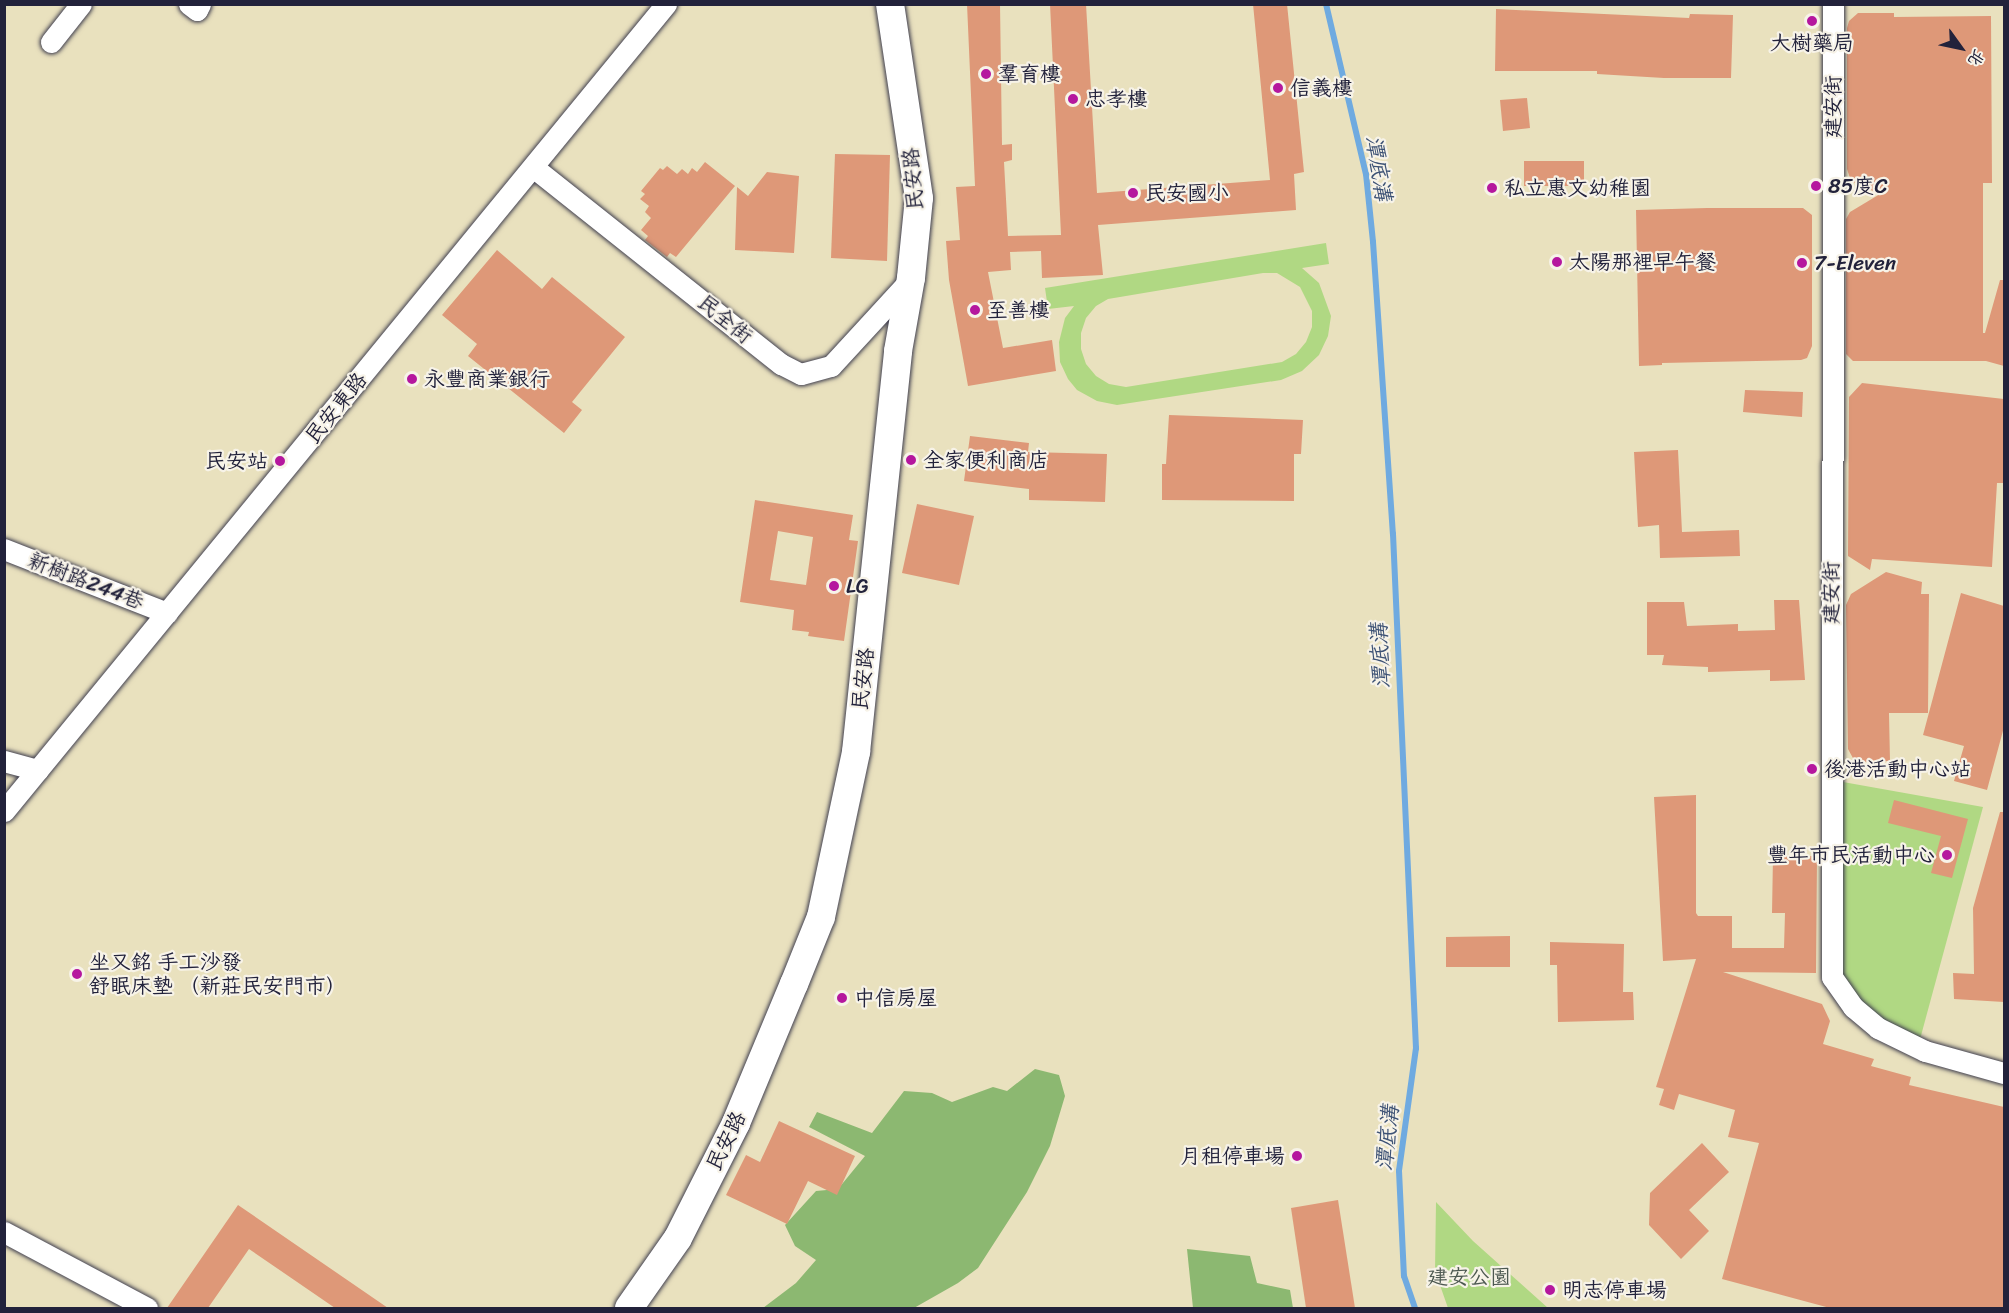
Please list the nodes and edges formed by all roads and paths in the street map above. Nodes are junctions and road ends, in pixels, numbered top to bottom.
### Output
1 (81, 4) edge
2 (666, 4) edge
3 (890, 4) edge
4 (1833, 4) edge
5 (51, 42) dead end
6 (533, 167) junction
7 (911, 278) junction
8 (4, 549) edge
9 (167, 613) junction
10 (4, 761) edge
11 (38, 770) junction
12 (4, 811) edge
13 (2004, 1073) edge
14 (4, 1232) edge
15 (147, 1308) edge
16 (629, 1308) edge

1 - 5 street
2 - 6 street, 民安東路
3 - 7 street, 民安路
4 - 13 street, 建安街
6 - 7 street, 民全街
6 - 9 street, 民安東路
7 - 16 street, 民安路
8 - 9 street, 新樹路244巷
9 - 11 street, 民安東路
10 - 11 street
11 - 12 street, 民安東路
14 - 15 street

